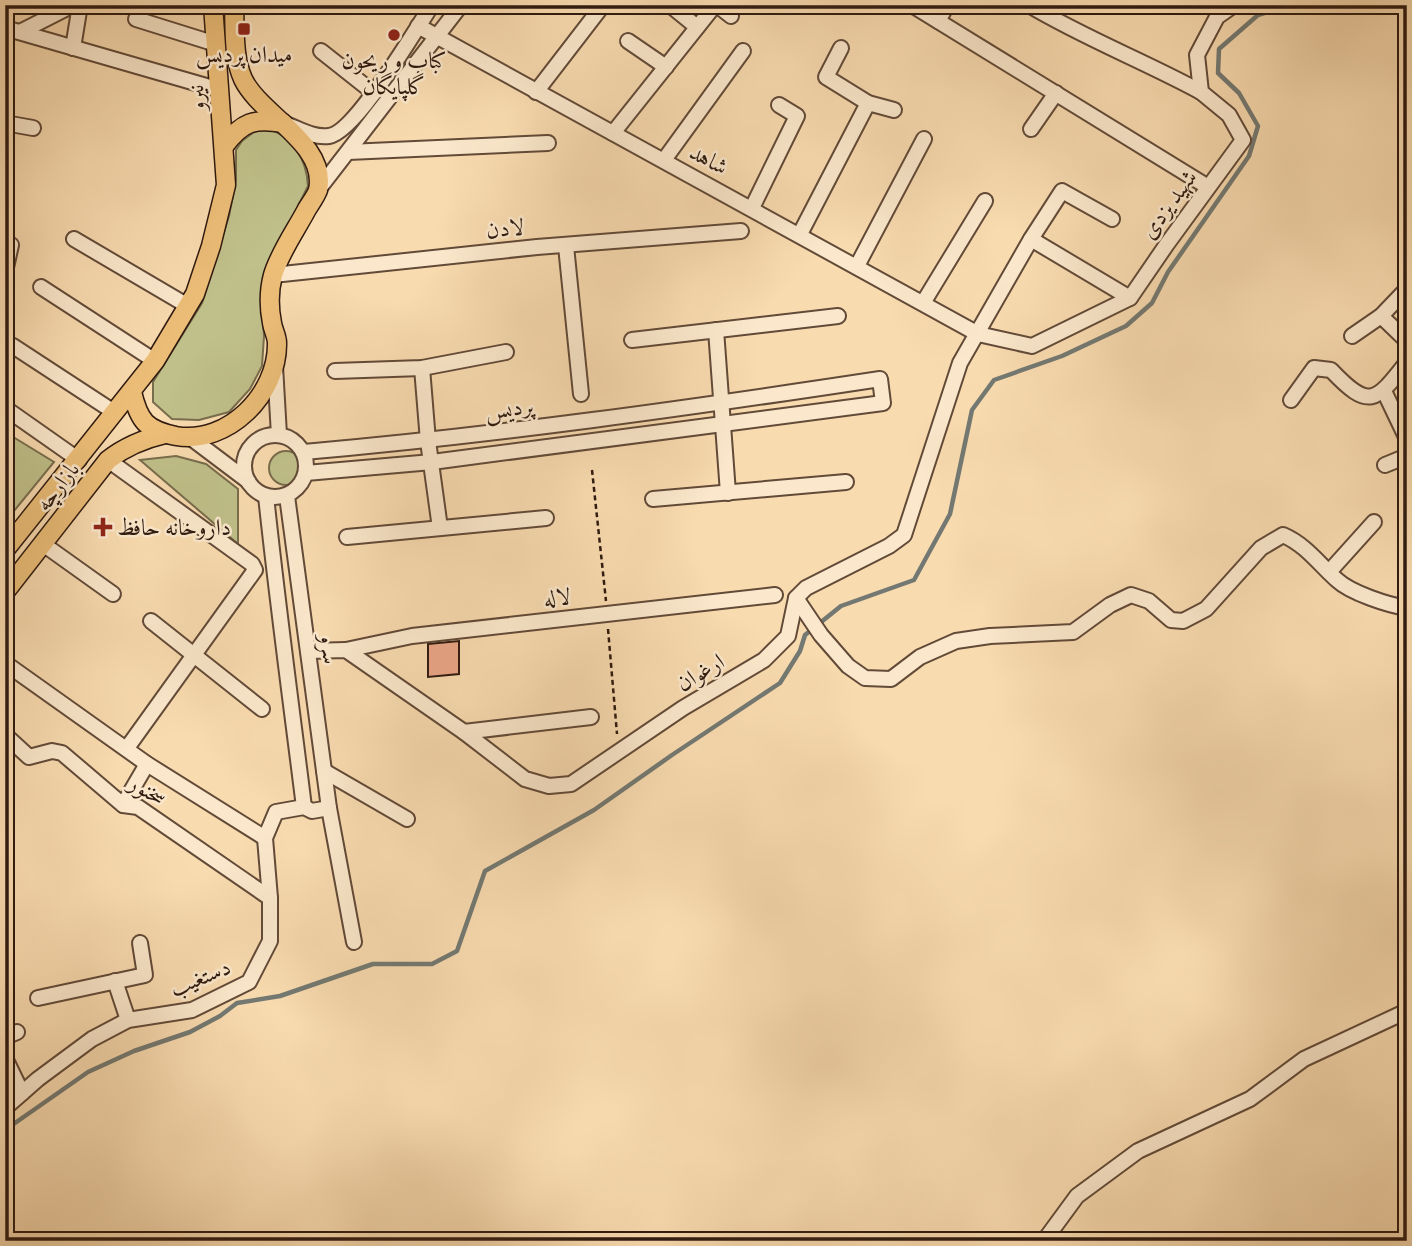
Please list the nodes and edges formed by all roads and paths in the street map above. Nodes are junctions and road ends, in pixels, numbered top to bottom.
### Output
1 (73, 5) edge
2 (80, 5) edge
3 (213, 5) edge
4 (234, 5) edge
5 (461, 5) edge
6 (603, 5) edge
7 (670, 5) edge
8 (716, 5) edge
9 (912, 5) edge
10 (947, 5) edge
11 (1029, 5) edge
12 (1234, 5) edge
13 (427, 7) edge
14 (731, 16) dead end
15 (136, 19) dead end
16 (938, 21) junction
17 (418, 26) junction
18 (697, 27) junction
19 (5, 28) edge
20 (20, 32) junction
21 (438, 37) junction
22 (628, 41) dead end
23 (216, 44) junction
24 (73, 48) junction
25 (841, 48) dead end
26 (321, 51) dead end
27 (743, 51) dead end
28 (666, 67) junction
29 (220, 90) junction
30 (536, 92) junction
31 (1201, 92) junction
32 (374, 93) junction
33 (1056, 93) junction
34 (868, 103) junction
35 (779, 105) dead end
36 (894, 110) dead end
37 (5, 123) edge
38 (282, 123) junction
39 (33, 128) dead end
40 (1031, 130) dead end
41 (613, 133) junction
42 (924, 139) dead end
43 (548, 143) dead end
44 (225, 145) junction
45 (348, 152) junction
46 (664, 160) junction
47 (1208, 187) junction
48 (318, 190) junction
49 (985, 201) dead end
50 (752, 208) junction
51 (1112, 219) dead end
52 (741, 231) dead end
53 (800, 234) junction
54 (74, 239) dead end
55 (1031, 239) junction
56 (5, 242) edge
57 (566, 246) junction
58 (857, 266) junction
59 (5, 272) edge
60 (273, 275) junction
61 (41, 286) dead end
62 (1403, 293) dead end
63 (1130, 298) junction
64 (923, 303) junction
65 (188, 306) junction
66 (838, 316) dead end
67 (1381, 316) junction
68 (716, 330) junction
69 (978, 334) junction
70 (1352, 336) dead end
71 (632, 340) dead end
72 (1407, 341) edge
73 (13, 346) dead end
74 (506, 352) dead end
75 (155, 361) junction
76 (1407, 362) edge
77 (275, 365) junction
78 (422, 368) junction
79 (335, 371) dead end
80 (1384, 391) junction
81 (132, 392) junction
82 (581, 394) dead end
83 (1291, 400) dead end
84 (720, 404) junction
85 (5, 408) edge
86 (114, 412) junction
87 (722, 425) junction
88 (166, 434) junction
89 (279, 435) junction
90 (191, 438) junction
91 (1407, 439) edge
92 (428, 441) junction
93 (304, 452) junction
94 (1407, 456) edge
95 (79, 460) junction
96 (108, 460) junction
97 (432, 462) junction
98 (1385, 465) dead end
99 (306, 473) junction
100 (248, 481) junction
101 (846, 482) dead end
102 (728, 492) junction
103 (267, 496) junction
104 (287, 496) junction
105 (653, 499) dead end
106 (545, 518) dead end
107 (1374, 523) dead end
108 (440, 528) junction
109 (346, 537) dead end
110 (43, 544) junction
111 (5, 550) edge
112 (1329, 572) junction
113 (5, 593) edge
114 (113, 594) dead end
115 (775, 595) dead end
116 (796, 598) junction
117 (1407, 608) edge
118 (151, 621) dead end
119 (345, 650) junction
120 (308, 652) junction
121 (194, 657) junction
122 (5, 663) edge
123 (262, 709) dead end
124 (316, 716) junction
125 (591, 716) dead end
126 (294, 718) junction
127 (464, 732) junction
128 (5, 735) edge
129 (127, 748) junction
130 (147, 764) junction
131 (324, 771) junction
132 (123, 804) junction
133 (304, 807) junction
134 (329, 808) junction
135 (407, 819) dead end
136 (265, 838) junction
137 (270, 898) junction
138 (354, 942) dead end
139 (139, 943) dead end
140 (115, 981) junction
141 (38, 998) dead end
142 (1407, 1010) edge
143 (128, 1020) junction
144 (5, 1058) edge
145 (22, 1093) junction
146 (5, 1108) edge
147 (1044, 1241) edge

1 - 20 street
2 - 24 street
3 - 23 main road, نیرو
4 - 38 main road
5 - 21 street
6 - 30 street
7 - 18 street
8 - 14 street
8 - 18 street
9 - 16 street
10 - 16 street
11 - 31 street
12 - 31 street
13 - 17 street
15 - 23 street
16 - 33 street
17 - 21 street, شاهد
17 - 32 street
18 - 28 street
19 - 20 street
20 - 24 street
21 - 30 street, شاهد
21 - 45 street
22 - 28 street
23 - 29 main road, نیرو
24 - 29 street
25 - 34 street
26 - 32 street
27 - 46 street
28 - 41 street
29 - 44 main road, نیرو
30 - 41 street, شاهد
31 - 47 street, شهید یزدی
32 - 38 street
33 - 40 street
33 - 47 street
34 - 36 street
34 - 53 street
35 - 50 street
37 - 39 street
38 - 44 main road
38 - 48 main road
41 - 46 street, شاهد
42 - 58 street
43 - 45 street
44 - 65 main road
45 - 48 street
46 - 50 street, شاهد
47 - 63 street, شهید یزدی
48 - 60 main road
49 - 64 street
50 - 53 street, شاهد
51 - 55 street
52 - 57 street, لادن
53 - 58 street, شاهد
54 - 65 street
55 - 63 street
55 - 69 street
56 - 59 street
57 - 60 street, لادن
57 - 82 street
58 - 64 street, شاهد
60 - 77 main road
61 - 75 street
62 - 67 street
63 - 69 street, شهید یزدی
64 - 69 street, شاهد
65 - 75 main road
66 - 68 street
67 - 70 street
67 - 72 street
68 - 71 street
68 - 84 street
69 - 116 street
73 - 86 street
74 - 78 street
75 - 81 main road
76 - 80 street
77 - 89 street
77 - 90 main road
78 - 79 street
78 - 92 street
80 - 83 street
80 - 91 street
81 - 86 main road, بازارچه
81 - 88 main road
84 - 87 street
84 - 87 street, پردیس
84 - 92 street, پردیس
85 - 95 street
86 - 95 main road, بازارچه
87 - 97 street, پردیس
87 - 102 street
88 - 90 main road
88 - 96 main road, بازارچه
89 - 93 street
89 - 100 street
90 - 100 street
92 - 93 street, پردیس
92 - 97 street
93 - 99 street
94 - 98 street
95 - 111 main road, بازارچه
96 - 110 main road, بازارچه
96 - 121 street
97 - 99 street, پردیس
97 - 108 street
99 - 104 street
100 - 103 street
101 - 102 street
102 - 105 street
103 - 104 street
103 - 126 street, سرو
104 - 120 street, سرو
106 - 108 street
107 - 112 street
108 - 109 street
110 - 113 main road, بازارچه
110 - 114 street
112 - 116 street
112 - 117 street
115 - 119 street, لاله
116 - 127 street, ارغوان
118 - 121 street
119 - 120 street
119 - 127 street, ارغوان
120 - 124 street, سرو
121 - 123 street
121 - 129 street
122 - 129 street
124 - 126 street
124 - 131 street, سرو
125 - 127 street
126 - 133 street, سرو
128 - 132 street, سخنور
129 - 130 street
130 - 132 street
130 - 136 street
131 - 134 street, سرو
131 - 135 street
132 - 137 street, سخنور
133 - 134 street
133 - 136 street
134 - 138 street, سرو
136 - 137 street, دستغیب
137 - 143 street, دستغیب
139 - 140 street
140 - 141 street
140 - 143 street
142 - 147 street
143 - 145 street, دستغیب
144 - 145 street
145 - 146 street, دستغیب

